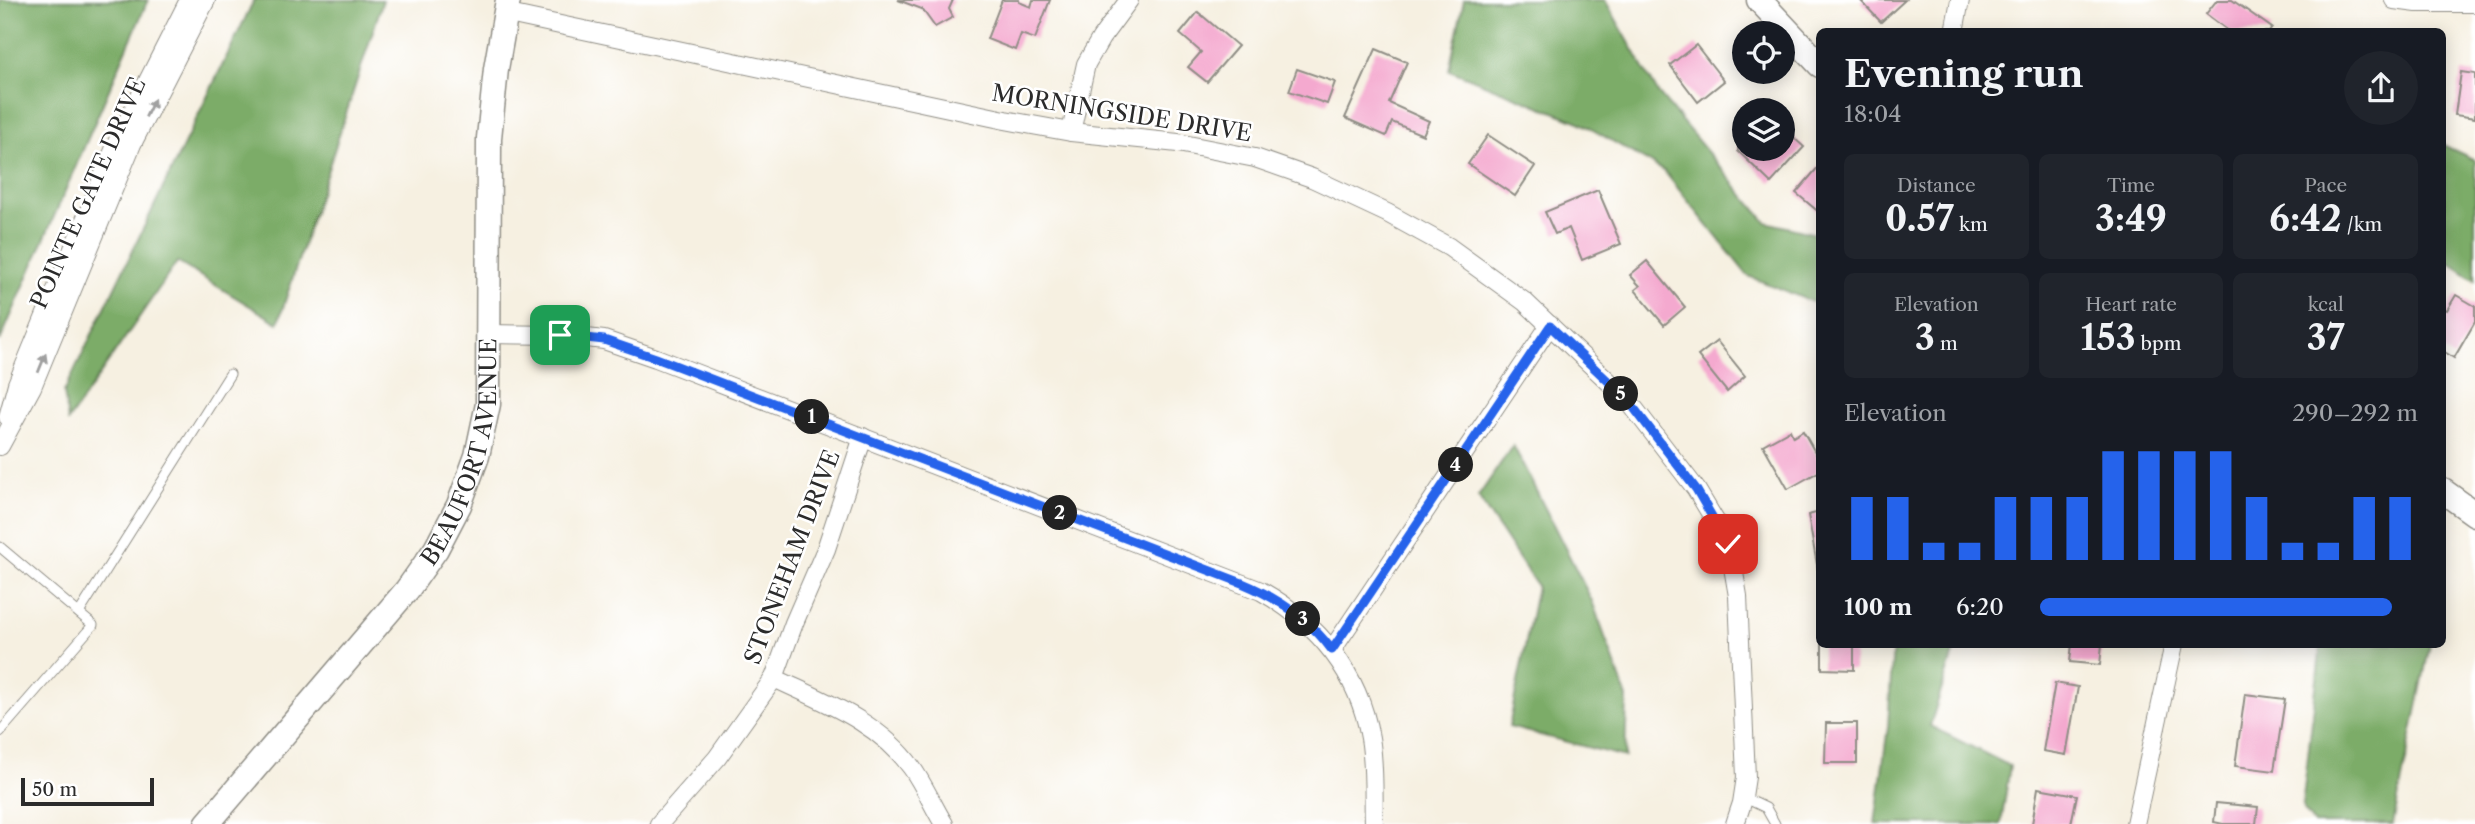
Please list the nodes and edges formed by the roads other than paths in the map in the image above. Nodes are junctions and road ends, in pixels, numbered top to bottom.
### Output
1 (206, 0) edge
2 (1129, 0) edge
3 (1759, 0) edge
4 (1961, 0) edge
5 (2394, 0) edge
6 (2475, 3) edge
7 (184, 4) edge
8 (506, 7) edge
9 (1955, 28) edge
10 (1816, 61) edge
11 (1071, 132) junction
12 (1550, 326) junction
13 (489, 334) junction
14 (230, 374) dead end
15 (863, 437) junction
16 (0, 445) edge
17 (2446, 493) edge
18 (2475, 514) edge
19 (0, 547) edge
20 (79, 613) junction
21 (2173, 648) edge
22 (1332, 650) junction
23 (774, 678) junction
24 (0, 732) edge
25 (1743, 797) junction
26 (207, 824) edge
27 (659, 824) edge
28 (944, 824) edge
29 (1374, 824) edge
30 (1735, 824) edge
31 (1774, 824) edge
32 (2135, 824) edge

16 -> 1 street, POINTE GATE DRIVE
2 - 11 street
3 - 10 street
4 - 9 street
5 - 6 street
7 - 16 street, POINTE GATE DRIVE
8 - 11 street, MORNINGSIDE DRIVE
8 - 13 street, BEAUFORT AVENUE
11 - 12 street, MORNINGSIDE DRIVE
12 - 22 street
12 - 25 street, MORNINGSIDE DRIVE
13 - 15 street
13 - 26 street, BEAUFORT AVENUE
14 - 20 lane
15 - 22 street
15 - 23 street, STONEHAM DRIVE
17 - 18 street
19 - 20 lane
20 - 24 lane
21 - 32 street
22 - 29 street
23 - 27 street, STONEHAM DRIVE
23 - 28 street
25 - 30 street, MORNINGSIDE DRIVE
25 - 31 lane

